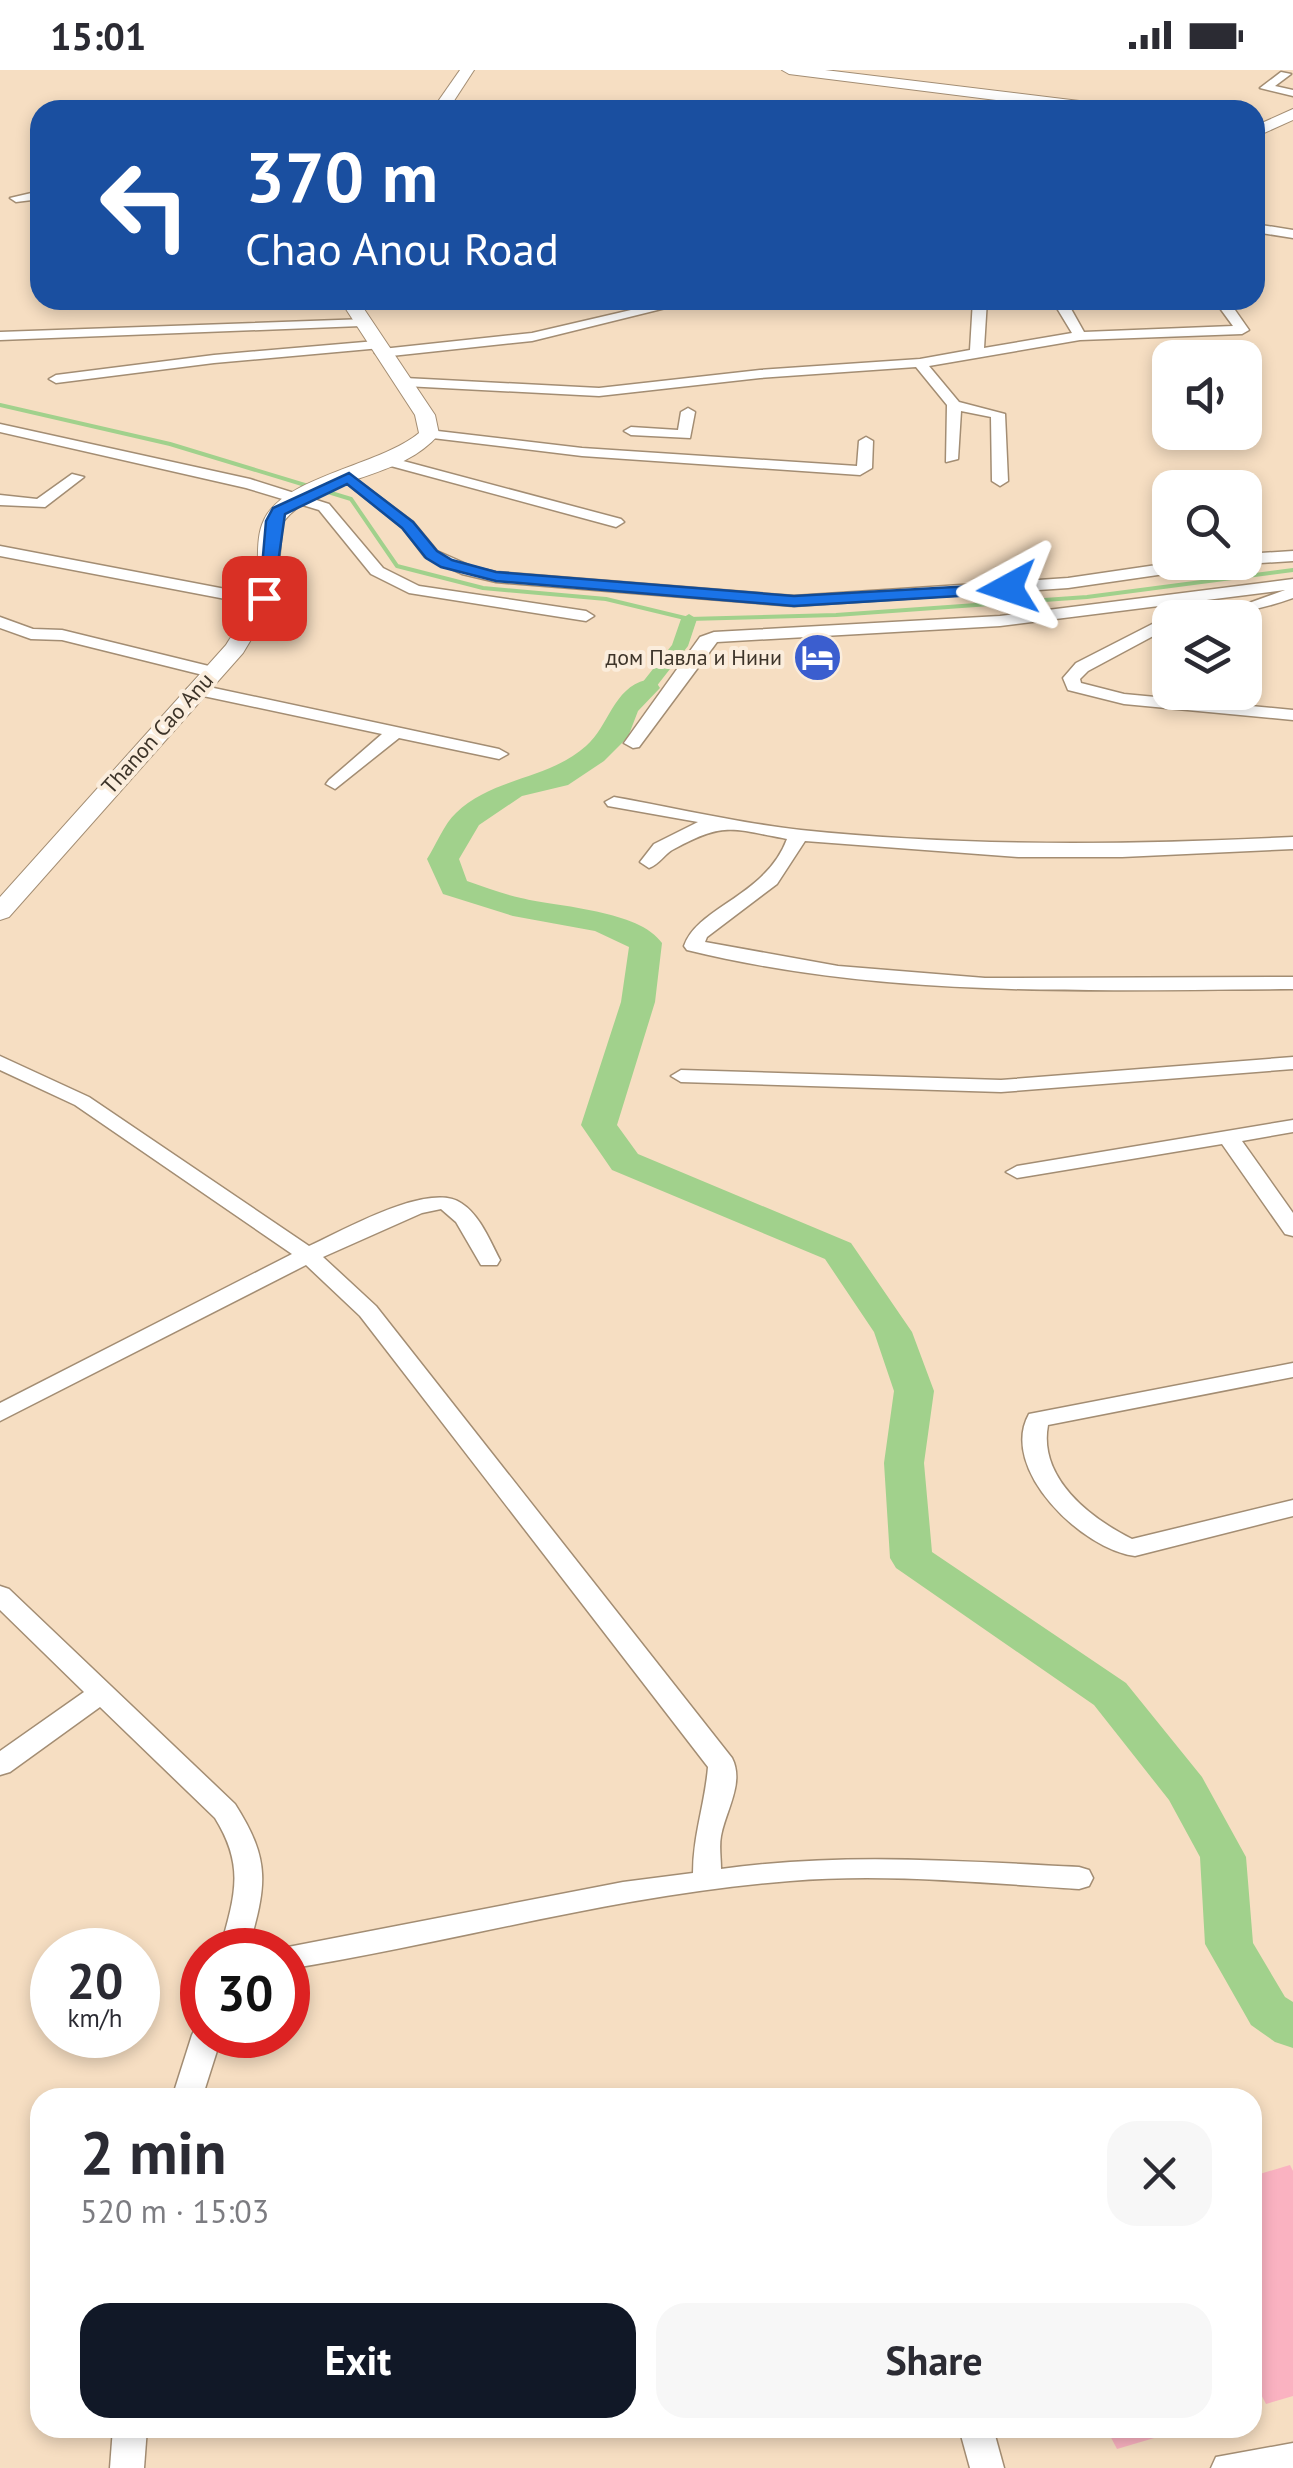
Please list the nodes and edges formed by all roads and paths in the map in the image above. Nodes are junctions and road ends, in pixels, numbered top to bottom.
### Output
1 (467, 70) edge
2 (789, 70) edge
3 (1284, 74) dead end
4 (1293, 93) edge
5 (447, 100) edge
6 (1031, 100) edge
7 (1293, 114) edge
8 (1265, 127) edge
9 (30, 196) edge
10 (16, 198) dead end
11 (1265, 230) edge
12 (1293, 234) edge
13 (354, 310) edge
14 (647, 310) edge
15 (979, 310) edge
16 (1066, 310) edge
17 (1228, 310) edge
18 (361, 322) junction
19 (0, 336) edge
20 (1080, 336) junction
21 (379, 349) junction
22 (977, 352) junction
23 (920, 363) junction
24 (56, 379) dead end
25 (405, 382) junction
26 (954, 405) junction
27 (688, 412) dead end
28 (0, 428) edge
29 (24, 433) junction
30 (430, 434) junction
31 (866, 441) dead end
32 (0, 448) edge
33 (615, 454) junction
34 (951, 459) dead end
35 (392, 462) junction
36 (77, 477) dead end
37 (1000, 481) dead end
38 (321, 489) junction
39 (0, 500) edge
40 (616, 522) dead end
41 (0, 551) edge
42 (1293, 556) edge
43 (1262, 559) edge
44 (1152, 571) edge
45 (1293, 588) edge
46 (264, 598) junction
47 (1262, 602) edge
48 (586, 616) dead end
49 (0, 622) edge
50 (1152, 630) edge
51 (204, 680) junction
52 (1152, 702) edge
53 (1240, 710) edge
54 (1293, 715) edge
55 (395, 732) junction
56 (633, 742) dead end
57 (499, 754) dead end
58 (335, 784) dead end
59 (614, 802) dead end
60 (724, 822) junction
61 (798, 836) junction
62 (1293, 843) edge
63 (649, 862) dead end
64 (0, 912) edge
65 (1293, 982) edge
66 (0, 1062) edge
67 (1293, 1063) edge
68 (681, 1076) dead end
69 (1293, 1126) edge
70 (1228, 1137) junction
71 (1017, 1172) dead end
72 (1293, 1229) edge
73 (310, 1256) junction
74 (488, 1260) dead end
75 (1293, 1370) edge
76 (0, 1413) edge
77 (1293, 1508) edge
78 (0, 1596) edge
79 (101, 1693) junction
80 (0, 1765) edge
81 (1079, 1878) dead end
82 (707, 1880) junction
83 (240, 1928) edge
84 (310, 1954) edge
85 (200, 2058) edge
86 (190, 2088) edge
87 (129, 2438) edge
88 (979, 2438) edge
89 (1293, 2458) edge
90 (127, 2468) edge
91 (987, 2468) edge
92 (1228, 2468) edge

1 - 5 street
2 - 6 street
3 - 4 street
7 - 8 street
9 - 10 street
11 - 12 street
13 - 18 street
14 - 21 street
15 - 22 street
16 - 20 street
17 - 20 street
18 - 19 street
18 - 21 street
20 - 22 street
21 - 24 street
21 - 25 street
22 - 23 street
23 - 25 street
23 - 26 street
25 - 30 street
26 - 34 street
26 - 37 street
27 - 33 street
28 - 29 street
29 - 32 street
29 - 38 street
30 - 33 street
30 - 35 street
31 - 33 street
35 - 38 street
35 - 40 street
36 - 39 street
38 - 44 street
38 - 46 street, Thanon Cao Anu
38 - 48 street
41 - 46 street
42 - 43 street
45 - 47 street
45 - 56 street
46 - 51 street, Thanon Cao Anu
49 - 51 street
50 - 52 street
51 - 55 street
51 - 64 street, Thanon Cao Anu
53 - 54 street
55 - 57 street
55 - 58 street
59 - 60 street
60 - 61 street
60 - 63 street
61 - 62 street
61 - 65 street
66 - 73 street
67 - 68 street
69 - 70 street
70 - 71 street
70 - 72 street
73 - 74 street
73 - 76 street
73 - 82 street
75 - 77 street
78 - 79 street
79 - 80 street
79 - 83 street
81 - 82 street
82 - 84 street
85 - 86 street
87 - 90 street
88 - 91 street
89 - 92 street

